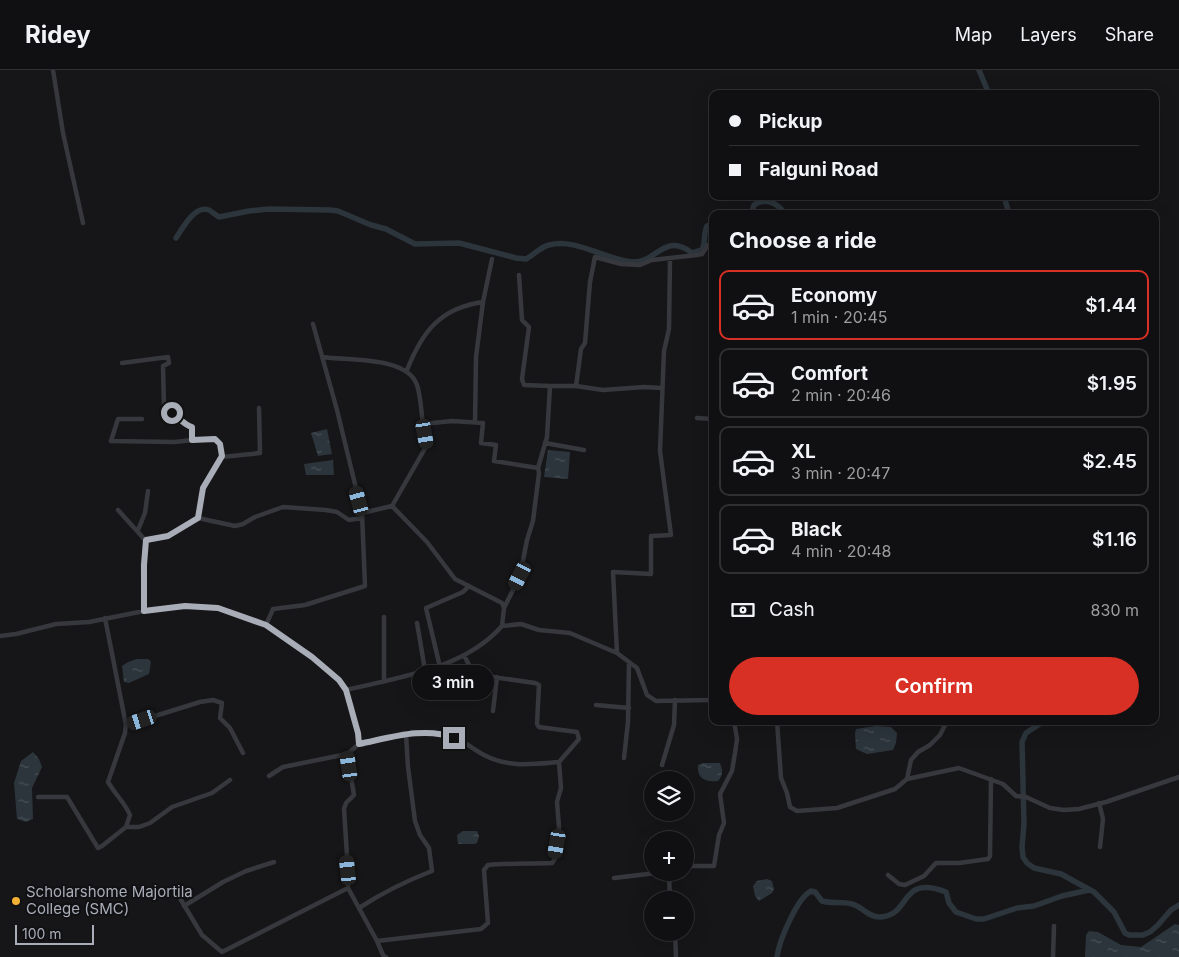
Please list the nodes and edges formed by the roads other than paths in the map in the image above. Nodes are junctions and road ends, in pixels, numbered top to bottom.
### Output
1 (53, 70) edge
2 (83, 223) dead end
3 (709, 245) edge
4 (492, 259) dead end
5 (670, 259) junction
6 (519, 275) dead end
7 (483, 302) junction
8 (313, 324) dead end
9 (323, 357) junction
10 (122, 363) dead end
11 (406, 370) junction
12 (550, 386) junction
13 (576, 386) junction
14 (662, 388) junction
15 (259, 408) dead end
16 (696, 418) dead end
17 (142, 419) dead end
18 (709, 419) edge
19 (475, 422) junction
20 (423, 424) junction
21 (192, 440) junction
22 (545, 443) junction
23 (584, 450) dead end
24 (222, 456) junction
25 (538, 468) junction
26 (148, 491) dead end
27 (392, 506) junction
28 (118, 510) dead end
29 (362, 515) junction
30 (198, 518) junction
31 (138, 530) junction
32 (146, 540) junction
33 (470, 586) junction
34 (504, 608) junction
35 (144, 611) junction
36 (105, 618) junction
37 (384, 618) dead end
38 (417, 623) dead end
39 (266, 625) junction
40 (502, 626) junction
41 (0, 636) edge
42 (617, 652) junction
43 (464, 655) junction
44 (629, 662) junction
45 (440, 667) junction
46 (426, 670) junction
47 (497, 677) junction
48 (384, 681) junction
49 (346, 690) junction
50 (675, 700) junction
51 (709, 700) edge
52 (596, 705) dead end
53 (629, 708) junction
54 (493, 711) dead end
55 (126, 725) junction
56 (735, 725) edge
57 (777, 725) edge
58 (945, 725) edge
59 (406, 734) junction
60 (359, 744) junction
61 (243, 753) dead end
62 (347, 754) junction
63 (624, 758) dead end
64 (559, 762) junction
65 (662, 765) dead end
66 (269, 776) dead end
67 (1179, 777) edge
68 (907, 779) junction
69 (991, 779) junction
70 (230, 780) dead end
71 (38, 797) dead end
72 (1100, 803) junction
73 (126, 827) junction
74 (1100, 847) dead end
75 (274, 862) dead end
76 (694, 866) edge
77 (644, 875) edge
78 (888, 875) dead end
79 (614, 878) dead end
80 (348, 888) junction
81 (180, 900) dead end
82 (184, 906) junction
83 (359, 908) junction
84 (1054, 926) dead end
85 (378, 940) junction
86 (675, 941) edge
87 (386, 957) edge
88 (676, 957) edge
89 (1054, 957) edge

1 - 2 street
3 - 5 street
4 - 7 street
5 - 13 street
5 - 14 street
6 - 12 street
7 - 11 street
7 - 19 street
8 - 9 street
9 - 11 street
9 - 29 street
10 - 21 street
11 - 20 street
12 - 13 street
12 - 22 street
13 - 14 street
14 - 42 street
15 - 24 street
16 - 18 street
17 - 21 street
19 - 20 street
19 - 25 street
20 - 27 street
21 - 24 street
22 - 23 street
22 - 25 street
24 - 30 street
25 - 34 street
26 - 31 street
27 - 29 street
27 - 33 street
28 - 31 street
29 - 30 street
29 - 39 street
30 - 32 street
31 - 32 street
32 - 35 street
33 - 34 street
33 - 45 street
34 - 40 street
35 - 36 street
35 - 39 street
36 - 41 street
36 - 55 street
37 - 48 street
38 - 46 street
39 - 49 street
40 - 42 street
40 - 43 street
42 - 44 street
43 - 45 street
43 - 47 street
44 - 50 street
44 - 53 street
45 - 46 street
46 - 48 street
47 - 54 street
47 - 64 street
48 - 49 street
49 - 60 street
50 - 51 street
50 - 65 street
52 - 53 street
53 - 63 street
55 - 61 street
55 - 73 street
56 - 76 street
57 - 68 street
58 - 68 street
59 - 60 street
59 - 64 street
59 - 83 street
60 - 62 street
62 - 66 street
62 - 80 street
64 - 85 street
67 - 72 street
68 - 69 street
69 - 72 street
69 - 78 street
70 - 73 street
71 - 73 street
72 - 74 street
75 - 82 street
77 - 79 street
80 - 82 street
80 - 83 street
81 - 82 street
83 - 85 street
84 - 89 street
85 - 87 street
86 - 88 street

